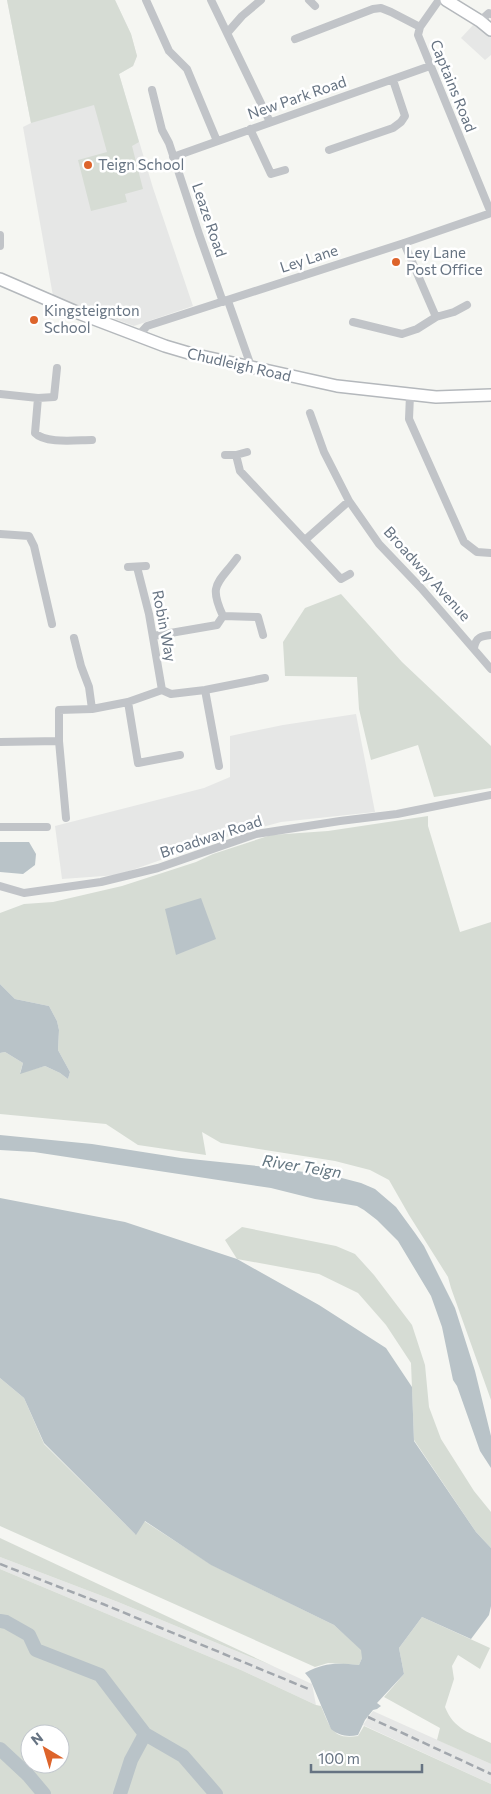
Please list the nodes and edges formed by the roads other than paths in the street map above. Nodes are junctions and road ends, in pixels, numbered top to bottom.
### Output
1 (146, 0) edge
2 (212, 0) edge
3 (261, 0) edge
4 (439, 0) edge
5 (446, 0) edge
6 (488, 15) edge
7 (420, 27) junction
8 (491, 30) edge
9 (228, 32) junction
10 (295, 39) dead end
11 (430, 66) junction
12 (393, 80) junction
13 (152, 90) dead end
14 (270, 122) junction
15 (250, 129) junction
16 (217, 141) junction
17 (329, 150) dead end
18 (173, 157) junction
19 (285, 170) dead end
20 (491, 213) edge
21 (0, 235) edge
22 (404, 243) junction
23 (0, 246) edge
24 (0, 279) edge
25 (226, 301) junction
26 (467, 305) dead end
27 (436, 317) junction
28 (353, 322) dead end
29 (138, 336) junction
30 (251, 366) junction
31 (57, 368) dead end
32 (0, 394) edge
33 (410, 395) junction
34 (491, 395) edge
35 (38, 398) junction
36 (310, 413) dead end
37 (92, 440) dead end
38 (246, 452) dead end
39 (225, 455) dead end
40 (236, 455) junction
41 (349, 501) junction
42 (0, 534) edge
43 (306, 540) junction
44 (491, 553) edge
45 (237, 558) dead end
46 (146, 566) dead end
47 (128, 567) dead end
48 (137, 567) junction
49 (350, 574) dead end
50 (223, 616) junction
51 (52, 624) dead end
52 (263, 635) dead end
53 (491, 635) edge
54 (153, 636) junction
55 (74, 638) dead end
56 (474, 648) junction
57 (491, 669) edge
58 (265, 678) dead end
59 (162, 690) junction
60 (205, 690) junction
61 (128, 702) junction
62 (92, 709) junction
63 (60, 741) junction
64 (0, 742) edge
65 (180, 755) dead end
66 (219, 766) dead end
67 (491, 795) edge
68 (66, 818) dead end
69 (47, 827) dead end
70 (0, 828) edge
71 (0, 886) edge

1 - 16 street
2 - 9 street
3 - 9 street
4 - 7 street, Captains Road
5 - 6 main road
6 - 8 main road
7 - 10 street
7 - 11 street, Captains Road
9 - 14 street
11 - 12 street, New Park Road
11 - 20 street, Captains Road
12 - 14 street, New Park Road
12 - 17 street
13 - 18 street, Leaze Road
14 - 15 street, New Park Road
15 - 16 street, New Park Road
15 - 19 street
16 - 18 street, New Park Road
18 - 25 street, Leaze Road
20 - 22 street, Ley Lane
21 - 23 street
22 - 25 street, Ley Lane
22 - 27 street
24 - 29 main road, Chudleigh Road
25 - 29 street, Ley Lane
25 - 30 street, Leaze Road
26 - 27 street
27 - 28 street
29 - 30 main road, Chudleigh Road
30 - 33 main road, Chudleigh Road
31 - 35 street
32 - 35 street
33 - 34 main road, Chudleigh Road
33 - 44 street
35 - 37 street
36 - 41 street, Broadway Avenue
38 - 40 street
39 - 40 street
40 - 43 street
41 - 43 street
41 - 56 street, Broadway Avenue
42 - 51 street
43 - 49 street
45 - 50 street
46 - 48 street
47 - 48 street
48 - 54 street, Robin Way
50 - 52 street
50 - 54 street
53 - 56 street
54 - 59 street, Robin Way
55 - 62 street
56 - 57 street, Broadway Avenue
58 - 60 street
59 - 60 street
59 - 61 street
60 - 66 street
61 - 62 street
61 - 65 street
62 - 63 street
63 - 64 street
63 - 68 street
67 - 71 street, Broadway Road
69 - 70 street

